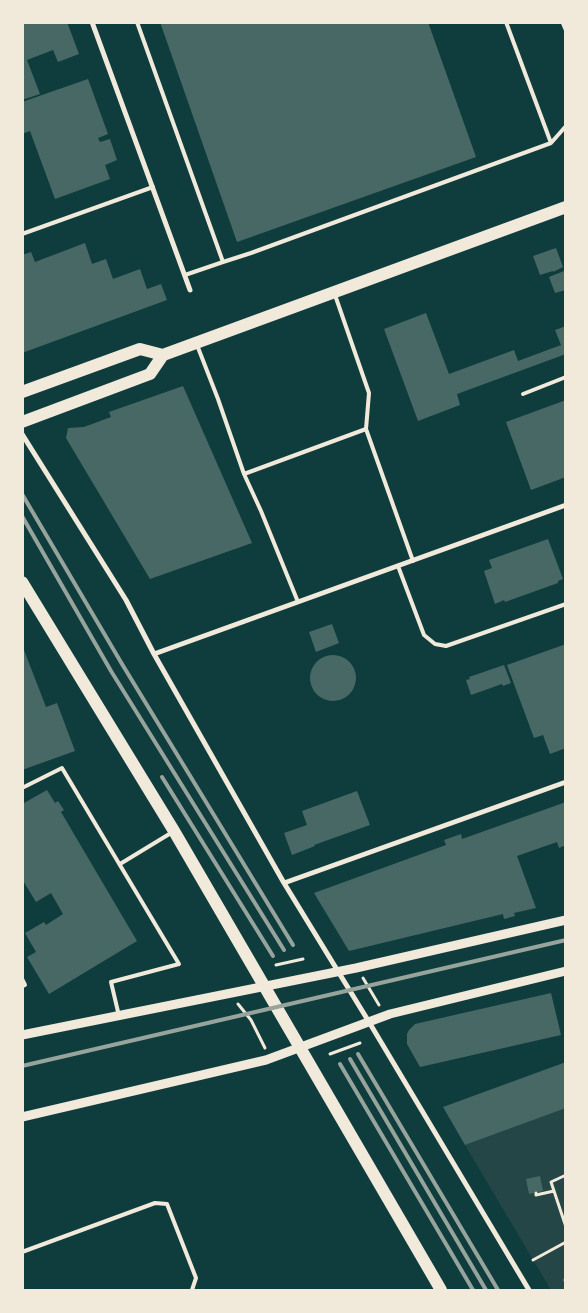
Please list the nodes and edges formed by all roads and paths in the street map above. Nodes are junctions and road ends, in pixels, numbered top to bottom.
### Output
1 (92, 22) edge
2 (137, 22) edge
3 (506, 22) edge
4 (563, 22) edge
5 (566, 29) edge
6 (566, 126) edge
7 (551, 143) junction
8 (153, 187) junction
9 (565, 210) edge
10 (22, 234) edge
11 (223, 262) junction
12 (184, 274) junction
13 (190, 290) dead end
14 (334, 292) junction
15 (196, 343) junction
16 (163, 355) junction
17 (566, 377) edge
18 (22, 392) edge
19 (523, 394) dead end
20 (22, 422) edge
21 (366, 429) junction
22 (22, 434) edge
23 (244, 474) junction
24 (566, 505) edge
25 (413, 561) junction
26 (398, 566) junction
27 (22, 582) edge
28 (298, 602) junction
29 (566, 604) edge
30 (154, 654) junction
31 (566, 782) edge
32 (22, 788) edge
33 (174, 831) junction
34 (120, 864) junction
35 (284, 883) junction
36 (566, 920) edge
37 (303, 959) dead end
38 (276, 965) dead end
39 (566, 971) edge
40 (338, 972) junction
41 (362, 976) dead end
42 (22, 979) edge
43 (22, 986) edge
44 (265, 987) junction
45 (238, 1004) dead end
46 (379, 1005) dead end
47 (119, 1016) junction
48 (369, 1022) junction
49 (22, 1035) edge
50 (360, 1043) dead end
51 (265, 1048) dead end
52 (300, 1049) junction
53 (330, 1054) dead end
54 (22, 1117) edge
55 (566, 1174) edge
56 (554, 1191) junction
57 (536, 1193) dead end
58 (566, 1227) edge
59 (566, 1242) edge
60 (22, 1252) edge
61 (533, 1260) dead end
62 (192, 1290) edge
63 (440, 1290) edge
64 (529, 1290) edge

1 - 8 street
2 - 11 lane
3 - 7 lane
4 - 5 street
6 - 7 lane
7 - 11 lane
8 - 10 lane
8 - 12 street
9 - 14 main road
11 - 12 lane
12 - 13 street
14 - 15 main road
14 - 21 lane
15 - 16 main road
15 - 23 lane
16 - 18 main road
16 - 20 main road
17 - 19 lane
21 - 23 lane
21 - 25 lane
22 - 30 street
23 - 28 lane
24 - 25 street
25 - 26 street
26 - 28 street
26 - 29 lane
27 - 33 main road
28 - 30 street
30 - 35 street
31 - 35 street
32 - 34 lane
33 - 34 lane
33 - 44 main road
34 - 47 lane
35 - 40 street
36 - 40 street
37 - 38 path
39 - 48 street
40 - 44 street
40 - 48 street
41 - 46 path
42 - 43 lane
44 - 47 street
44 - 52 main road
45 - 51 path
47 - 49 street
48 - 52 street
48 - 64 street
50 - 53 path
52 - 54 street
52 - 63 main road
55 - 56 path
56 - 57 path
56 - 58 path
59 - 61 path
60 - 62 lane

